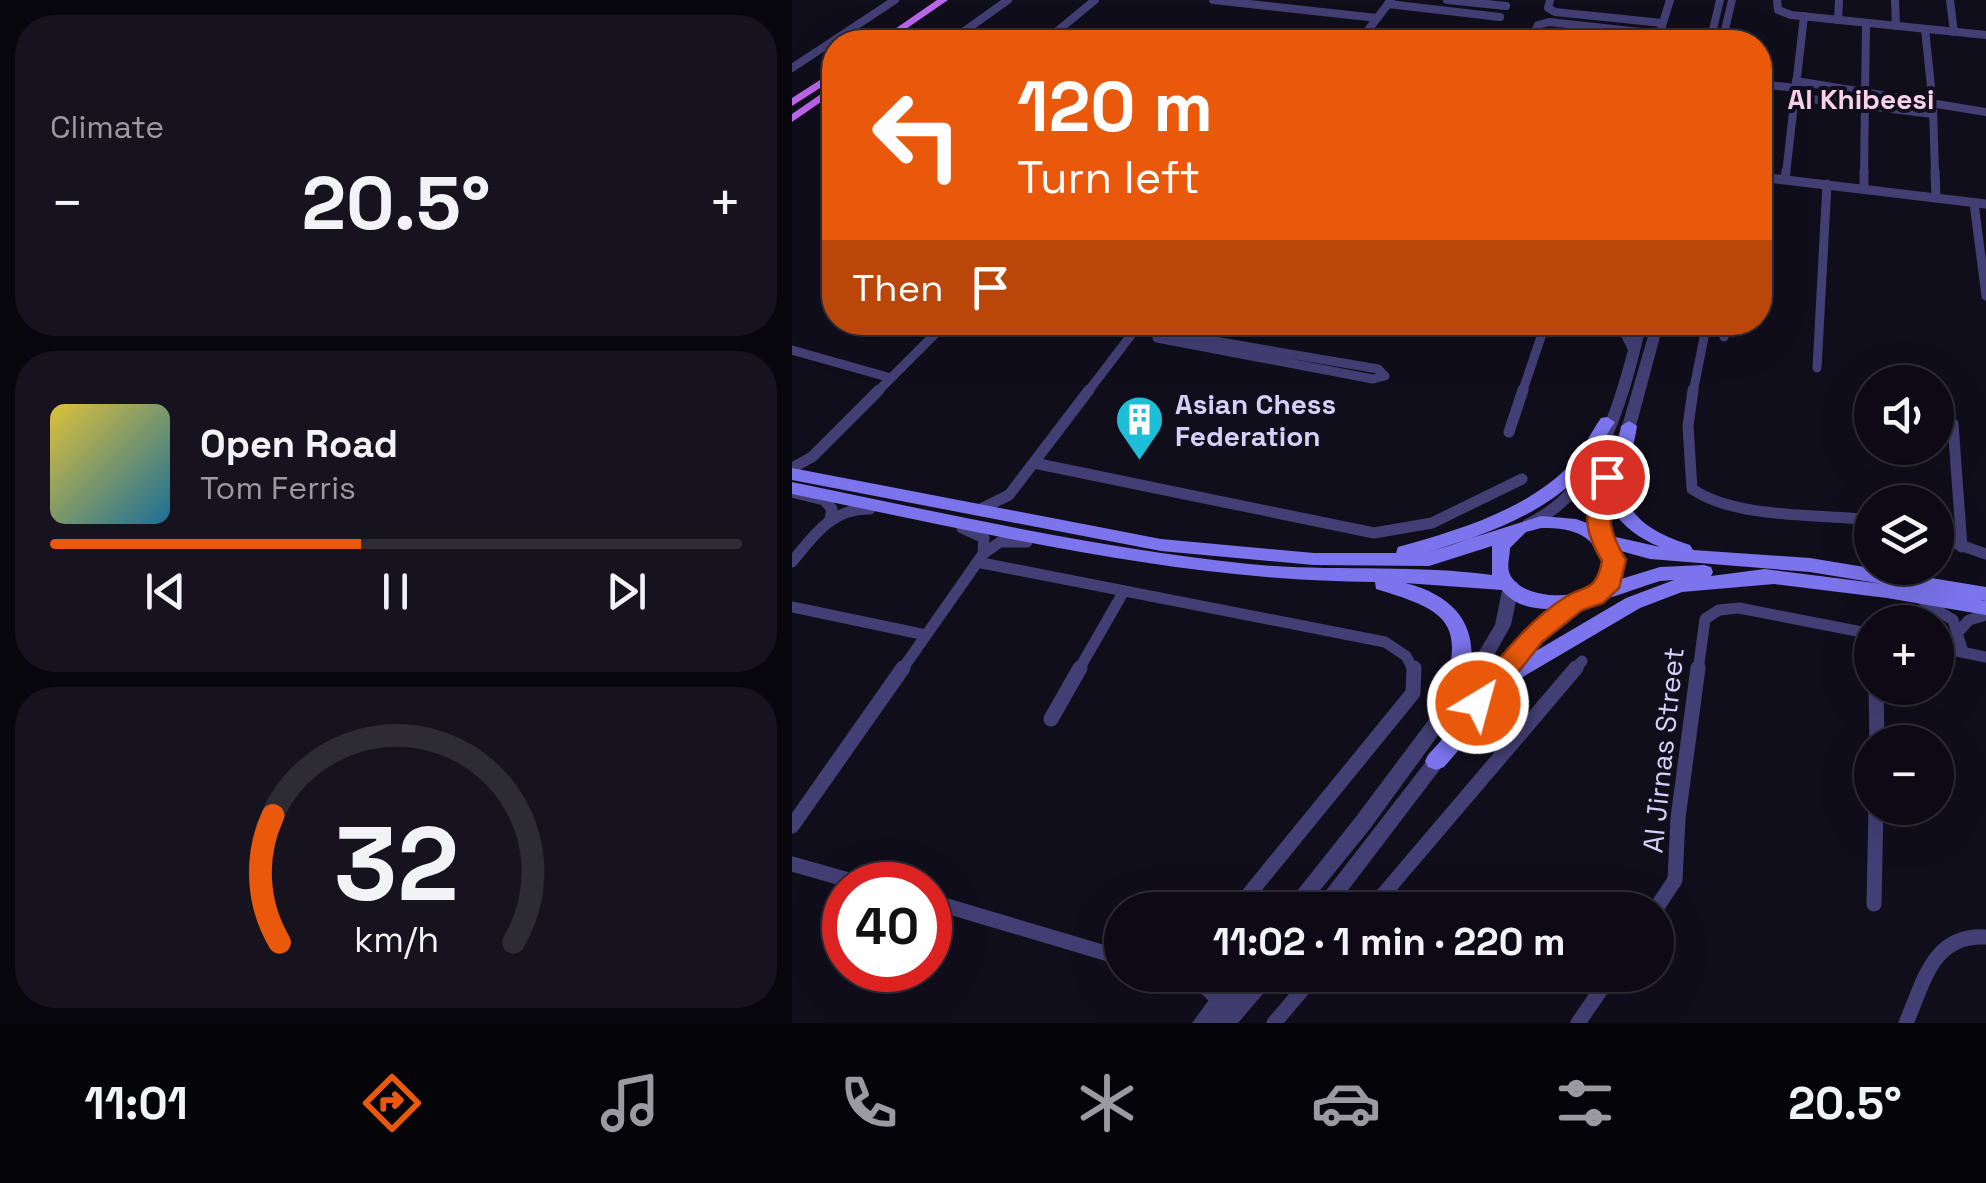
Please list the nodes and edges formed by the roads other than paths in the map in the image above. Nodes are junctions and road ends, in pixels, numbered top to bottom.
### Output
1 (896, 0) edge
2 (943, 0) edge
3 (961, 0) edge
4 (1008, 0) edge
5 (1095, 0) edge
6 (1214, 0) edge
7 (1447, 0) edge
8 (1550, 0) edge
9 (1670, 0) edge
10 (1720, 0) edge
11 (1732, 0) edge
12 (1777, 0) edge
13 (1839, 0) edge
14 (1895, 0) edge
15 (1950, 0) edge
16 (1390, 2) edge
17 (1272, 3) edge
18 (1508, 3) edge
19 (1804, 16) junction
20 (1500, 17) junction
21 (1377, 18) junction
22 (1838, 20) junction
23 (1662, 23) junction
24 (1866, 23) junction
25 (1896, 26) junction
26 (1925, 29) junction
27 (850, 30) edge
28 (899, 30) edge
29 (917, 30) edge
30 (966, 30) edge
31 (1059, 30) edge
32 (1368, 30) edge
33 (1493, 30) edge
34 (1535, 30) edge
35 (1604, 30) edge
36 (1660, 30) edge
37 (1713, 30) edge
38 (1725, 30) edge
39 (1954, 32) junction
40 (1984, 35) edge
41 (1986, 45) edge
42 (822, 48) edge
43 (792, 68) edge
44 (822, 82) edge
45 (1772, 86) edge
46 (1931, 87) dead end
47 (1795, 89) junction
48 (1867, 90) junction
49 (822, 97) edge
50 (792, 103) edge
51 (1933, 104) junction
52 (1867, 106) junction
53 (1986, 112) edge
54 (1933, 114) junction
55 (792, 118) edge
56 (1772, 177) edge
57 (1786, 178) junction
58 (1827, 184) junction
59 (1864, 188) junction
60 (1936, 198) junction
61 (1974, 203) junction
62 (1986, 204) edge
63 (1986, 296) edge
64 (933, 335) edge
65 (1131, 335) edge
66 (1185, 335) edge
67 (1542, 335) edge
68 (1626, 335) edge
69 (1637, 335) edge
70 (1654, 335) edge
71 (1705, 335) edge
72 (1157, 336) edge
73 (792, 350) edge
74 (1634, 352) junction
75 (1817, 368) dead end
76 (891, 378) junction
77 (1608, 422) junction
78 (1629, 426) junction
79 (1509, 432) dead end
80 (1954, 438) edge
81 (812, 457) junction
82 (1034, 463) junction
83 (792, 470) edge
84 (816, 478) junction
85 (1522, 479) dead end
86 (792, 490) edge
87 (1010, 495) junction
88 (903, 510) junction
89 (977, 510) junction
90 (935, 516) junction
91 (1854, 517) edge
92 (830, 519) junction
93 (1018, 519) junction
94 (1520, 529) junction
95 (1601, 539) junction
96 (1954, 543) edge
97 (1073, 545) junction
98 (1962, 546) junction
99 (1986, 554) edge
100 (1719, 557) junction
101 (980, 558) junction
102 (792, 562) edge
103 (1350, 569) junction
104 (1775, 577) junction
105 (1830, 584) junction
106 (1510, 585) junction
107 (1124, 590) junction
108 (1602, 591) junction
109 (1986, 594) edge
110 (1573, 603) junction
111 (792, 607) edge
112 (1986, 612) edge
113 (1854, 630) edge
114 (1962, 630) junction
115 (926, 635) junction
116 (1954, 650) edge
117 (1964, 652) junction
118 (1986, 657) edge
119 (1582, 660) dead end
120 (1450, 709) junction
121 (1051, 720) dead end
122 (1436, 762) junction
123 (1876, 825) edge
124 (792, 826) edge
125 (792, 864) edge
126 (822, 873) edge
127 (1251, 892) edge
128 (1306, 892) edge
129 (1335, 892) edge
130 (1385, 892) edge
131 (1667, 892) edge
132 (1874, 904) dead end
133 (952, 908) edge
134 (1986, 937) edge
135 (1104, 953) edge
136 (1246, 992) edge
137 (1300, 992) edge
138 (1599, 992) edge
139 (1222, 1012) edge
140 (1203, 1023) edge
141 (1274, 1023) edge
142 (1578, 1023) edge
143 (1906, 1023) edge

1 - 27 street
2 - 28 main road
3 - 29 main road
4 - 30 street
5 - 31 street
6 - 17 street
7 - 18 street
8 - 23 street
9 - 23 street
10 - 37 street
11 - 38 street
12 - 19 street
13 - 22 street
14 - 25 street
15 - 39 street
16 - 20 street
16 - 21 street
17 - 21 street
18 - 20 street
19 - 22 street
19 - 47 street
20 - 33 street
21 - 32 street
22 - 24 street
23 - 36 street
24 - 25 street
24 - 48 street
25 - 26 street
26 - 39 street
26 - 46 street
34 - 35 street
39 - 40 street
40 - 41 street
42 - 43 street
44 - 50 main road
45 - 47 street
47 - 48 street
47 - 52 street
47 - 57 street
48 - 51 street
48 - 52 street
49 - 55 main road
51 - 53 street
51 - 54 street
52 - 54 street
52 - 59 street
54 - 60 street
56 - 57 street
57 - 58 street
58 - 59 street
58 - 75 street
59 - 60 street
60 - 61 street
61 - 62 street
61 - 63 street
64 - 76 street
65 - 82 street
66 - 72 street
67 - 79 street
68 - 74 street
69 - 74 street
70 - 78 street
71 - 91 street
73 - 76 street
74 - 77 street
76 - 81 street
77 - 94 street
77 - 103 main road
78 - 95 street
78 - 100 main road
80 - 98 street
81 - 83 street
81 - 84 street
82 - 85 street
82 - 87 street
83 - 84 main road
84 - 89 main road
86 - 88 main road
86 - 92 street
87 - 89 street
87 - 93 street
88 - 90 main road
88 - 92 street
89 - 93 main road
90 - 97 main road
90 - 101 street
92 - 102 street
93 - 103 main road
94 - 95 main road
94 - 103 main road
94 - 106 main road
95 - 100 main road
95 - 108 main road
96 - 98 street
97 - 101 street
97 - 103 main road
98 - 99 street
100 - 109 main road
101 - 107 street
101 - 115 street
103 - 106 main road
103 - 120 main road
104 - 105 main road
104 - 108 main road
104 - 122 main road
105 - 112 main road
105 - 114 street
106 - 110 main road
106 - 120 street
107 - 121 street
107 - 127 street
108 - 110 main road
110 - 122 street
111 - 115 street
112 - 114 street
113 - 131 street, Al Jirnas Street
114 - 117 street
115 - 124 street
116 - 117 street
117 - 118 street
119 - 130 street
120 - 128 street
122 - 129 street
123 - 132 street
125 - 126 street
133 - 135 street
134 - 143 street
136 - 139 street
137 - 141 street
138 - 142 street
139 - 140 street

